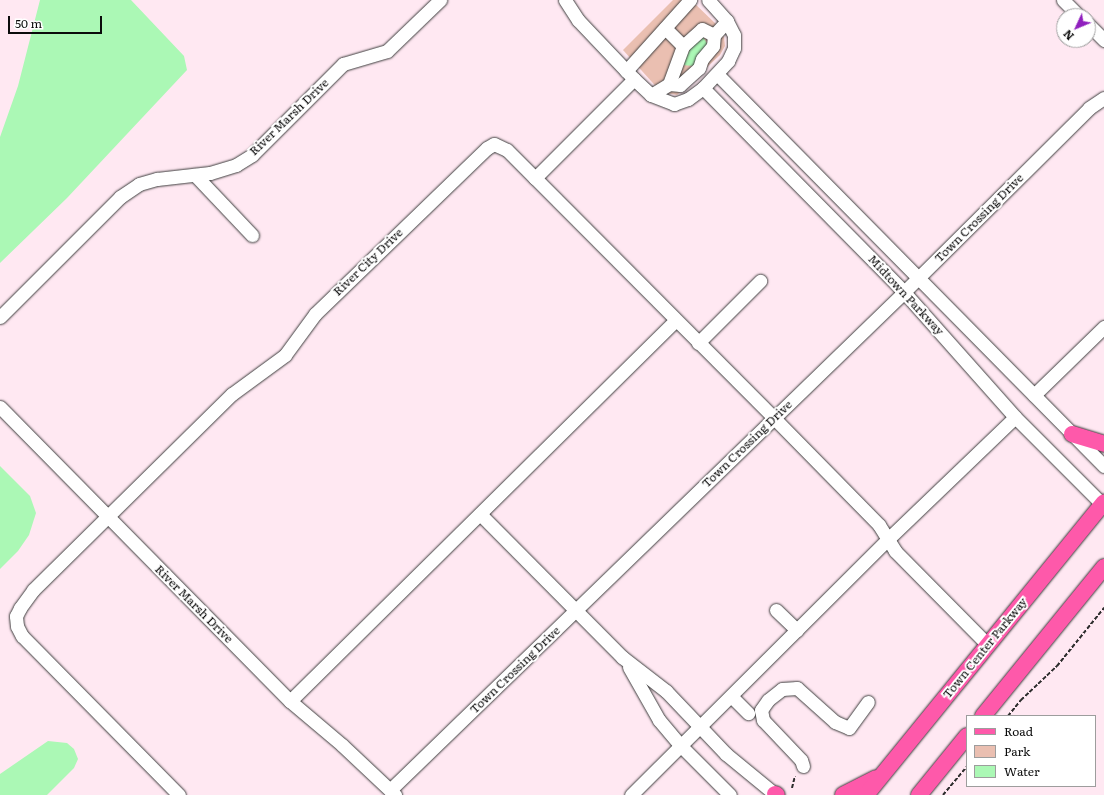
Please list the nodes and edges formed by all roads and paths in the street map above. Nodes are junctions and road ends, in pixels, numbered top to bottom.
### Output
1 (440, 0) edge
2 (565, 0) edge
3 (690, 0) edge
4 (1064, 0) edge
5 (712, 2) edge
6 (1072, 8) edge
7 (727, 22) junction
8 (665, 28) junction
9 (1096, 32) edge
10 (713, 40) junction
11 (1104, 40) edge
12 (687, 43) junction
13 (730, 55) junction
14 (702, 59) junction
15 (717, 74) junction
16 (630, 75) junction
17 (674, 85) junction
18 (703, 88) junction
19 (651, 95) junction
20 (1104, 98) edge
21 (688, 99) junction
22 (195, 175) junction
23 (535, 178) junction
24 (252, 235) dead end
25 (918, 278) junction
26 (760, 281) dead end
27 (904, 292) junction
28 (0, 317) edge
29 (676, 320) junction
30 (1104, 327) edge
31 (698, 343) junction
32 (1034, 395) junction
33 (0, 406) edge
34 (1015, 417) junction
35 (774, 418) junction
36 (1072, 434) junction
37 (1104, 444) edge
38 (1104, 466) edge
39 (1103, 504) edge
40 (480, 514) junction
41 (108, 517) junction
42 (888, 539) junction
43 (1104, 567) edge
44 (1104, 585) edge
45 (1077, 601) junction
46 (1104, 608) edge
47 (577, 610) junction
48 (776, 610) dead end
49 (797, 630) junction
50 (988, 645) junction
51 (622, 657) junction
52 (732, 697) junction
53 (290, 701) junction
54 (868, 702) dead end
55 (748, 712) dead end
56 (984, 715) edge
57 (1009, 715) edge
58 (701, 728) junction
59 (966, 737) edge
60 (681, 746) junction
61 (803, 766) dead end
62 (966, 767) edge
63 (882, 775) junction
64 (393, 793) edge
65 (179, 795) edge
66 (631, 795) edge
67 (730, 795) edge
68 (776, 795) edge
69 (844, 795) edge
70 (866, 795) edge
71 (919, 795) edge
72 (944, 795) edge

1 - 22 street, River Marsh Drive
2 - 16 street
3 - 8 street
4 - 6 street
5 - 7 street
7 - 10 street
7 - 13 street
8 - 12 street
8 - 16 street
9 - 11 street
10 - 12 street
10 - 13 street
10 - 14 street
12 - 14 street
12 - 17 street
13 - 15 street
14 - 17 street
15 - 18 street
15 - 25 street, Midtown Parkway
16 - 19 street
16 - 23 street
17 - 19 street
17 - 21 street
18 - 21 street
18 - 27 street, Midtown Parkway
19 - 21 street
20 - 25 street, Town Crossing Drive
22 - 24 street
22 - 28 street, River Marsh Drive
23 - 29 street
23 - 41 street, River City Drive
25 - 27 street, Town Crossing Drive
25 - 32 street, Midtown Parkway
26 - 31 street
27 - 34 street, Midtown Parkway
27 - 35 street, Town Crossing Drive
29 - 31 street
29 - 40 street
30 - 32 street
31 - 35 street
32 - 36 street, Midtown Parkway
33 - 41 street, River Marsh Drive
34 - 39 street, Midtown Parkway
34 - 42 street
35 - 42 street
35 - 47 street, Town Crossing Drive
36 - 37 main road
36 - 38 street, Midtown Parkway
39 - 50 main road, Town Center Parkway
40 - 47 street
40 - 53 street
41 - 53 street, River Marsh Drive
41 - 65 street
42 - 49 street
42 - 50 street
43 - 45 main road
44 - 45 main road
45 - 56 main road
46 - 57 path
47 - 51 street
47 - 64 street, Town Crossing Drive
48 - 49 street
49 - 52 street
50 - 63 main road, Town Center Parkway
51 - 58 street
51 - 60 street
52 - 55 street
52 - 58 street
53 - 64 street, River Marsh Drive
54 - 61 street
58 - 60 street
58 - 68 street
59 - 71 main road
60 - 66 street
60 - 67 street
62 - 72 path
63 - 69 main road
63 - 70 main road, Town Center Parkway

